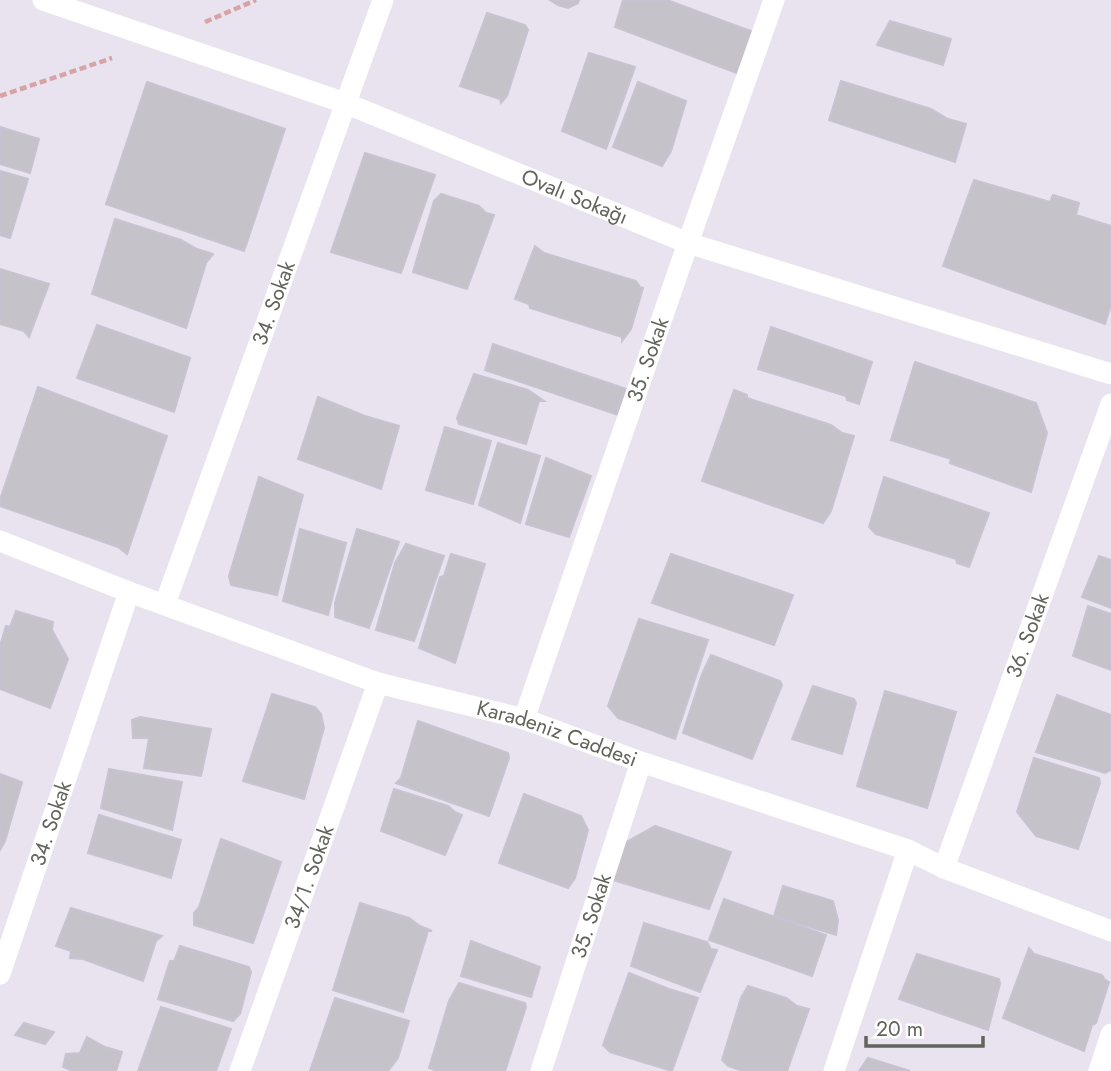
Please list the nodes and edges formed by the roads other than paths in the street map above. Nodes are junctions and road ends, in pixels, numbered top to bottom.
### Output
1 (43, 0) edge
2 (383, 0) edge
3 (774, 0) edge
4 (345, 103) junction
5 (688, 243) junction
6 (1111, 374) edge
7 (1111, 404) edge
8 (0, 541) edge
9 (129, 592) junction
10 (165, 604) junction
11 (378, 683) junction
12 (524, 719) junction
13 (641, 762) junction
14 (908, 850) junction
15 (943, 868) junction
16 (1111, 931) edge
17 (0, 974) edge
18 (1111, 1034) edge
19 (240, 1071) edge
20 (541, 1071) edge
21 (834, 1071) edge
22 (1099, 1071) edge

1 - 4 street, Ovalı Sokağı
2 - 4 street, 34. Sokak
3 - 5 street, 35. Sokak
4 - 5 street, Ovalı Sokağı
4 - 10 street, 34. Sokak
5 - 6 street, Ovalı Sokağı
5 - 12 street, 35. Sokak
7 - 15 street, 36. Sokak
8 - 9 street, Karadeniz Caddesi
9 - 10 street, Karadeniz Caddesi
9 - 17 street, 34. Sokak
10 - 11 street, Karadeniz Caddesi
11 - 12 street, Karadeniz Caddesi
11 - 19 street, 34/1. Sokak
12 - 13 street, Karadeniz Caddesi
13 - 14 street, Karadeniz Caddesi
13 - 20 street, 35. Sokak
14 - 15 street, Karadeniz Caddesi
14 - 21 street
15 - 16 street, Karadeniz Caddesi
18 - 22 street

